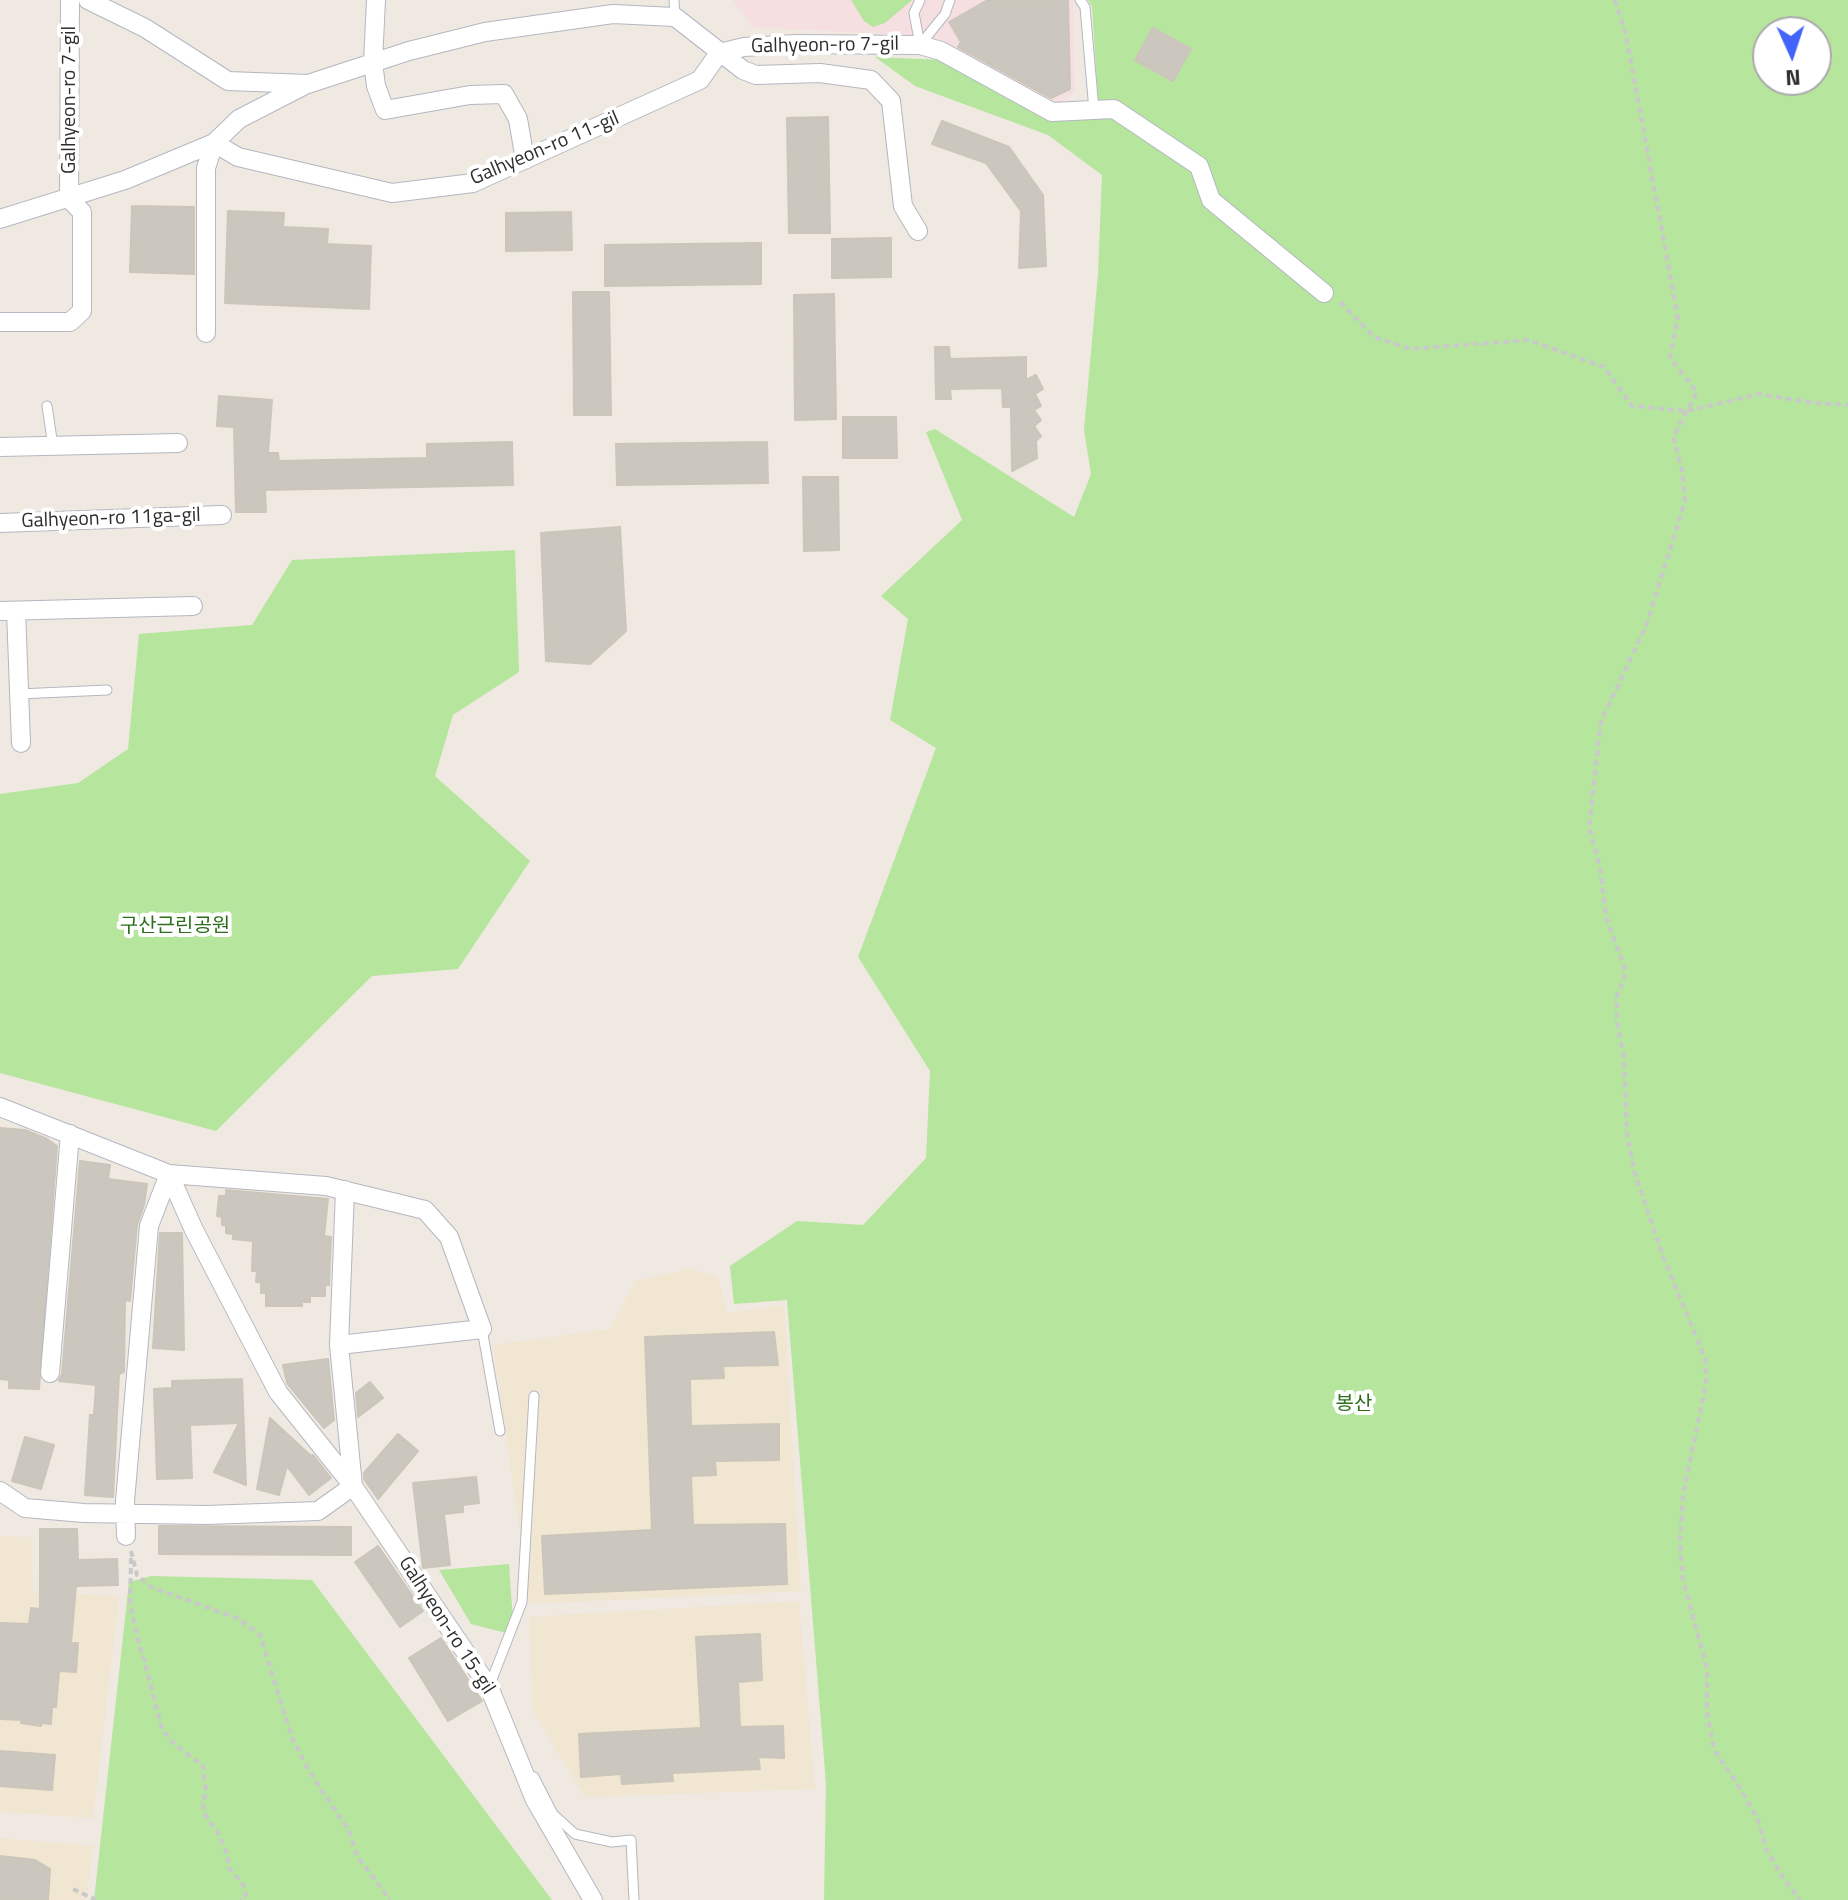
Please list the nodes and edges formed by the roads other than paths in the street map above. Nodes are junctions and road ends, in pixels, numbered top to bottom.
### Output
1 (70, 0) edge
2 (88, 0) edge
3 (376, 0) edge
4 (920, 0) edge
5 (950, 0) edge
6 (1080, 0) edge
7 (675, 9) edge
8 (920, 45) junction
9 (719, 53) junction
10 (373, 62) junction
11 (308, 84) junction
12 (1094, 110) junction
13 (214, 143) junction
14 (525, 160) junction
15 (69, 199) junction
16 (0, 219) edge
17 (918, 231) dead end
18 (1324, 293) road end
19 (0, 322) edge
20 (206, 333) dead end
21 (47, 406) dead end
22 (178, 443) dead end
23 (53, 446) junction
24 (0, 447) edge
25 (222, 515) dead end
26 (0, 523) edge
27 (193, 606) dead end
28 (8, 611) edge
29 (107, 690) dead end
30 (19, 694) junction
31 (21, 743) dead end
32 (0, 1107) edge
33 (70, 1134) junction
34 (169, 1174) junction
35 (345, 1190) junction
36 (482, 1329) junction
37 (339, 1345) junction
38 (50, 1373) dead end
39 (534, 1396) dead end
40 (500, 1431) dead end
41 (353, 1486) junction
42 (0, 1491) edge
43 (125, 1514) junction
44 (126, 1536) road end
45 (489, 1687) junction
46 (516, 1755) junction
47 (593, 1900) edge
48 (634, 1900) edge

1 - 15 street, Galhyeon-ro 7-gil
2 - 11 street, Galhyeon-ro 7-gil
3 - 10 street
4 - 8 lane
5 - 8 lane
6 - 12 lane
7 - 9 street, Galhyeon-ro 7-gil
7 - 10 street, Galhyeon-ro 7-gil
8 - 9 street, Galhyeon-ro 7-gil
8 - 12 street, Galhyeon-ro 7-gil
9 - 14 street, Galhyeon-ro 11-gil
9 - 17 street
10 - 11 street, Galhyeon-ro 7-gil
10 - 14 street
11 - 13 street
12 - 18 street, Galhyeon-ro 7-gil
13 - 14 street, Galhyeon-ro 11-gil
13 - 15 street
13 - 20 street
15 - 16 street
15 - 19 street
21 - 23 lane
22 - 23 street
23 - 24 street
25 - 26 street, Galhyeon-ro 11ga-gil
27 - 28 street
28 - 30 street
29 - 30 lane
30 - 31 street
32 - 33 street
33 - 34 street
33 - 38 street
34 - 35 street
34 - 41 street, Galhyeon-ro 15-gil
34 - 43 street
35 - 36 street
35 - 37 street
36 - 37 street
36 - 40 lane
37 - 41 street
39 - 45 lane
41 - 43 street
41 - 45 street, Galhyeon-ro 15-gil
42 - 43 street
43 - 44 street
45 - 46 street, Galhyeon-ro 15-gil
46 - 47 street, Galhyeon-ro 15-gil
46 - 48 lane

